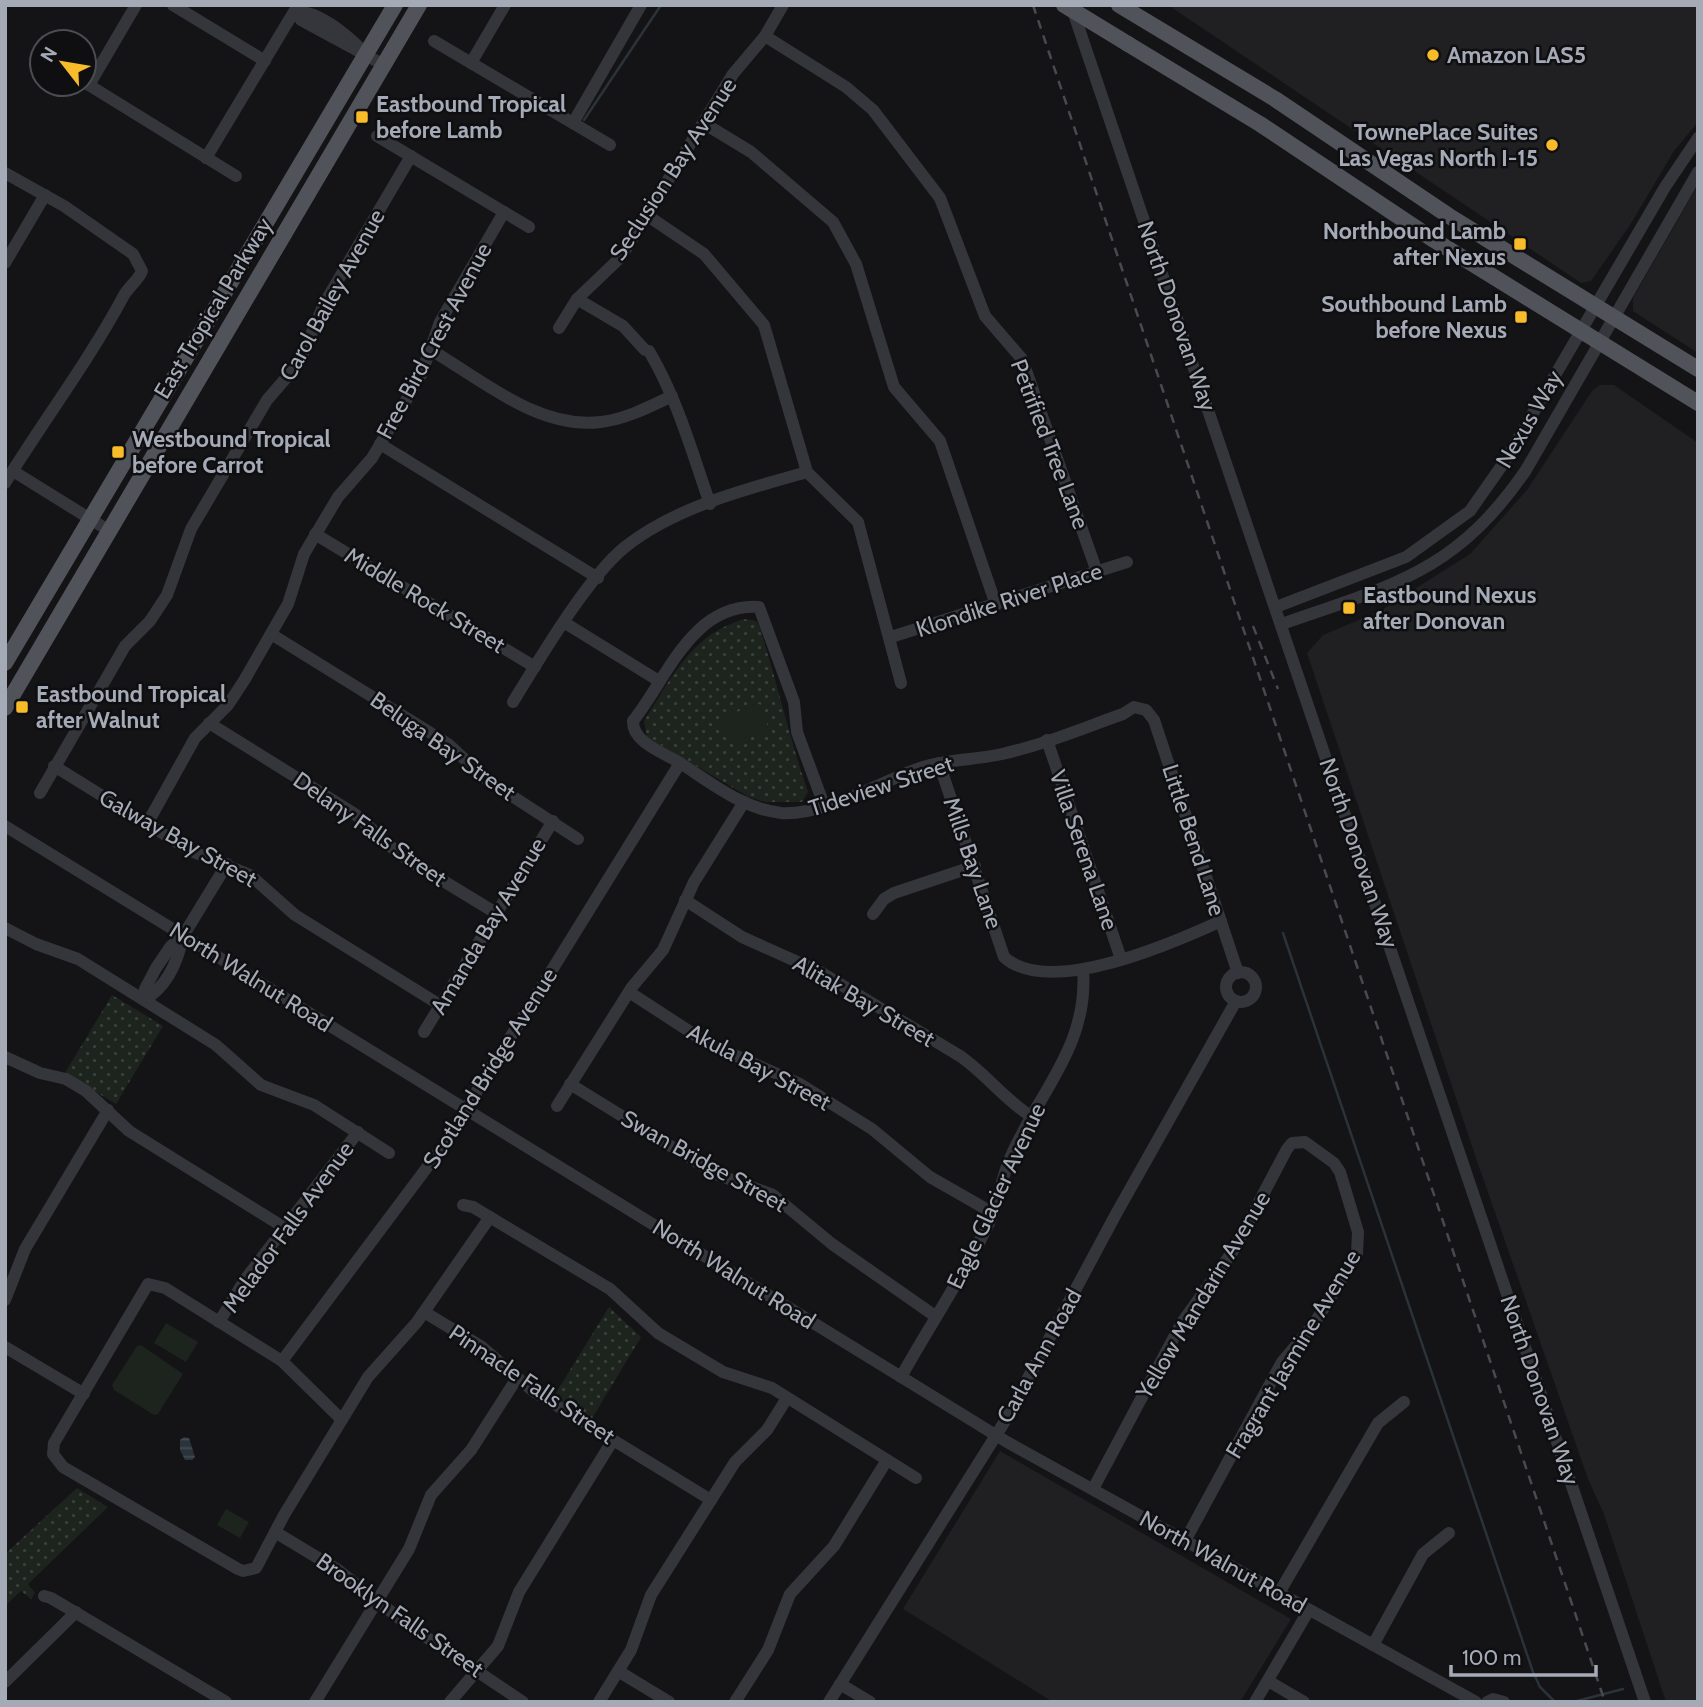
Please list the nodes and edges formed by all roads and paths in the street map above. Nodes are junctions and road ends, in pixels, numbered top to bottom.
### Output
1 (136, 5) edge
2 (173, 5) edge
3 (395, 5) edge
4 (419, 5) edge
5 (505, 5) edge
6 (640, 5) edge
7 (783, 5) edge
8 (1064, 5) edge
9 (1072, 5) edge
10 (1119, 5) edge
11 (297, 8) edge
12 (765, 36) junction
13 (434, 41) dead end
14 (367, 54) junction
15 (265, 61) junction
16 (471, 63) junction
17 (98, 65) edge
18 (384, 65) junction
19 (98, 91) edge
20 (573, 123) junction
21 (705, 124) junction
22 (377, 136) dead end
23 (1698, 138) edge
24 (610, 145) dead end
25 (411, 156) junction
26 (206, 158) junction
27 (1698, 172) edge
28 (5, 173) edge
29 (236, 176) dead end
30 (45, 195) junction
31 (504, 212) junction
32 (648, 216) junction
33 (529, 227) dead end
34 (5, 263) edge
35 (577, 299) junction
36 (1595, 306) junction
37 (1614, 317) junction
38 (559, 328) dead end
39 (1580, 331) junction
40 (1599, 342) junction
41 (431, 350) junction
42 (1698, 369) edge
43 (672, 397) junction
44 (1698, 403) edge
45 (380, 444) junction
46 (13, 471) junction
47 (807, 472) junction
48 (5, 483) edge
49 (710, 504) junction
50 (89, 518) junction
51 (108, 530) junction
52 (315, 534) junction
53 (1127, 562) dead end
54 (1097, 572) junction
55 (598, 578) junction
56 (996, 605) junction
57 (1276, 607) junction
58 (565, 623) junction
59 (1282, 624) junction
60 (271, 634) junction
61 (891, 637) junction
62 (5, 663) edge
63 (535, 667) junction
64 (659, 681) junction
65 (901, 683) dead end
66 (513, 702) dead end
67 (5, 708) edge
68 (1146, 709) joint
69 (209, 723) junction
70 (1047, 740) junction
71 (680, 763) junction
72 (939, 763) junction
73 (54, 766) junction
74 (40, 793) dead end
75 (744, 802) junction
76 (824, 805) junction
77 (553, 821) junction
78 (146, 824) junction
79 (5, 826) edge
80 (578, 839) dead end
81 (227, 864) junction
82 (975, 866) junction
83 (685, 900) junction
84 (496, 913) junction
85 (873, 914) dead end
86 (1221, 921) junction
87 (5, 928) edge
88 (183, 936) junction
89 (1121, 959) junction
90 (1083, 970) junction
91 (1238, 973) junction
92 (629, 992) junction
93 (144, 1000) junction
94 (1236, 1002) junction
95 (440, 1005) junction
96 (424, 1032) dead end
97 (7, 1062) edge
98 (570, 1084) junction
99 (557, 1106) dead end
100 (108, 1110) junction
101 (466, 1110) junction
102 (1032, 1117) junction
103 (358, 1132) junction
104 (1298, 1142) joint
105 (389, 1153) dead end
106 (463, 1205) dead end
107 (993, 1213) junction
108 (490, 1217) junction
109 (285, 1228) junction
110 (5, 1300) edge
111 (424, 1312) junction
112 (935, 1316) junction
113 (219, 1322) junction
114 (5, 1347) edge
115 (282, 1361) junction
116 (901, 1377) junction
117 (517, 1378) junction
118 (85, 1394) junction
119 (787, 1398) junction
120 (1404, 1402) dead end
121 (342, 1420) junction
122 (996, 1435) junction
123 (613, 1440) junction
124 (887, 1460) junction
125 (916, 1478) dead end
126 (1093, 1489) junction
127 (711, 1500) junction
128 (275, 1532) junction
129 (1450, 1533) dead end
130 (1185, 1541) junction
131 (1279, 1593) junction
132 (44, 1596) dead end
133 (377, 1600) junction
134 (1309, 1610) junction
135 (76, 1612) junction
136 (1373, 1645) junction
137 (480, 1671) junction
138 (618, 1671) junction
139 (1268, 1681) junction
140 (5, 1682) edge
141 (840, 1684) junction
142 (226, 1702) edge
143 (315, 1702) edge
144 (450, 1702) edge
145 (523, 1702) edge
146 (599, 1702) edge
147 (669, 1702) edge
148 (735, 1702) edge
149 (829, 1702) edge
150 (870, 1702) edge
151 (1255, 1702) edge
152 (1304, 1702) edge
153 (1476, 1702) edge
154 (1487, 1702) edge
155 (1504, 1702) edge
156 (1645, 1702) edge

1 - 17 street
2 - 15 street
3 - 14 main road, East Tropical Parkway
4 - 18 main road, East Tropical Parkway
5 - 16 street
6 - 20 street
7 - 12 street, Seclusion Bay Avenue
8 - 39 main road, bridge
9 - 57 street, North Donovan Way
10 - 36 main road
11 - 14 street
11 - 15 street
12 - 21 street, Seclusion Bay Avenue
12 - 54 street, Petrified Tree Lane
13 - 16 street
14 - 18 street
14 - 50 main road, East Tropical Parkway
15 - 26 street
16 - 20 street
18 - 51 main road, East Tropical Parkway
19 - 26 street
20 - 24 street
21 - 32 street, Seclusion Bay Avenue
21 - 56 street
22 - 25 street
23 - 36 street, Nexus Way
25 - 31 street
25 - 73 street, Carol Bailey Avenue
26 - 29 street
27 - 37 street, Nexus Way
28 - 30 street
30 - 34 street
30 - 46 street
31 - 33 street
31 - 41 street, Free Bird Crest Avenue
32 - 35 street, Seclusion Bay Avenue
32 - 47 street
35 - 38 street, Seclusion Bay Avenue
35 - 43 street
36 - 37 main road
36 - 39 street, Nexus Way
37 - 40 street, Nexus Way
37 - 42 main road
39 - 40 main road
39 - 57 street, Nexus Way
40 - 44 main road
40 - 59 street, Nexus Way
41 - 43 street
41 - 45 street, Free Bird Crest Avenue
43 - 49 street
45 - 52 street, Free Bird Crest Avenue
45 - 55 street
46 - 48 street
46 - 50 street
47 - 49 street
47 - 61 street
49 - 55 street
50 - 51 street
50 - 62 main road, East Tropical Parkway
51 - 67 main road, East Tropical Parkway
52 - 60 street, Free Bird Crest Avenue
52 - 63 street, Middle Rock Street
53 - 54 street, Klondike River Place
54 - 56 street, Klondike River Place
55 - 58 street
56 - 61 street, Klondike River Place
57 - 59 street, North Donovan Way
58 - 63 street
58 - 64 street
59 - 156 street, North Donovan Way
60 - 69 street, Free Bird Crest Avenue
60 - 77 street, Beluga Bay Street
61 - 65 street
63 - 66 street
64 - 71 street, Tideview Street
64 - 76 street
68 - 70 street, Tideview Street
68 - 86 street, Little Bend Lane
69 - 78 street, Free Bird Crest Avenue
69 - 84 street, Delany Falls Street
70 - 72 street, Tideview Street
70 - 89 street, Villa Serena Lane
71 - 75 street, Tideview Street
71 - 101 street, Scotland Bridge Avenue
72 - 76 street, Tideview Street
72 - 82 street, Mills Bay Lane
73 - 74 street, Carol Bailey Avenue
73 - 78 street, Galway Bay Street
75 - 76 street, Tideview Street
75 - 83 street
77 - 80 street, Beluga Bay Street
77 - 84 street, Amanda Bay Avenue
78 - 81 street, Galway Bay Street
79 - 88 street, North Walnut Road
81 - 88 street
81 - 95 street, Galway Bay Street
82 - 85 street
82 - 90 street, Mills Bay Lane
83 - 92 street
83 - 102 street, Alitak Bay Street
84 - 95 street, Amanda Bay Avenue
86 - 89 street
86 - 91 street, Little Bend Lane
87 - 93 street
88 - 93 street
88 - 101 street, North Walnut Road
89 - 90 street
90 - 102 street, Eagle Glacier Avenue
91 - 94 street
91 - 94 street, Carla Ann Road
92 - 98 street
92 - 107 street, Akula Bay Street
93 - 103 street
94 - 122 street, Carla Ann Road
95 - 96 street, Amanda Bay Avenue
97 - 100 street
98 - 99 street
98 - 112 street, Swan Bridge Street
100 - 109 street
100 - 110 street
101 - 115 street, Scotland Bridge Avenue
101 - 116 street, North Walnut Road
102 - 107 street, Eagle Glacier Avenue
103 - 105 street
103 - 109 street, Melador Falls Avenue
104 - 126 street, Yellow Mandarin Avenue
104 - 130 street, Fragrant Jasmine Avenue
106 - 108 street
107 - 112 street, Eagle Glacier Avenue
108 - 111 street
108 - 119 street
109 - 113 street, Melador Falls Avenue
111 - 117 street, Pinnacle Falls Street
111 - 121 street
112 - 116 street, Eagle Glacier Avenue
113 - 115 street
113 - 118 street
114 - 118 street
115 - 121 street
116 - 122 street, North Walnut Road
117 - 123 street, Pinnacle Falls Street
117 - 133 street
118 - 128 street
119 - 124 street
119 - 127 street
120 - 131 street
121 - 128 street
122 - 126 street, North Walnut Road
122 - 141 street, Carla Ann Road
123 - 127 street, Pinnacle Falls Street
123 - 137 street
124 - 125 street
124 - 148 street
126 - 130 street, North Walnut Road
127 - 138 street
128 - 133 street, Brooklyn Falls Street
129 - 136 street
130 - 131 street, North Walnut Road
131 - 134 street, North Walnut Road
132 - 135 street
133 - 137 street, Brooklyn Falls Street
133 - 143 street
134 - 136 street, North Walnut Road
134 - 139 street
135 - 140 street
135 - 142 street
136 - 153 street, North Walnut Road
137 - 144 street
137 - 145 street, Brooklyn Falls Street
138 - 146 street
138 - 147 street
139 - 151 street
139 - 152 street
141 - 149 street, Carla Ann Road
141 - 150 street
154 - 155 street

